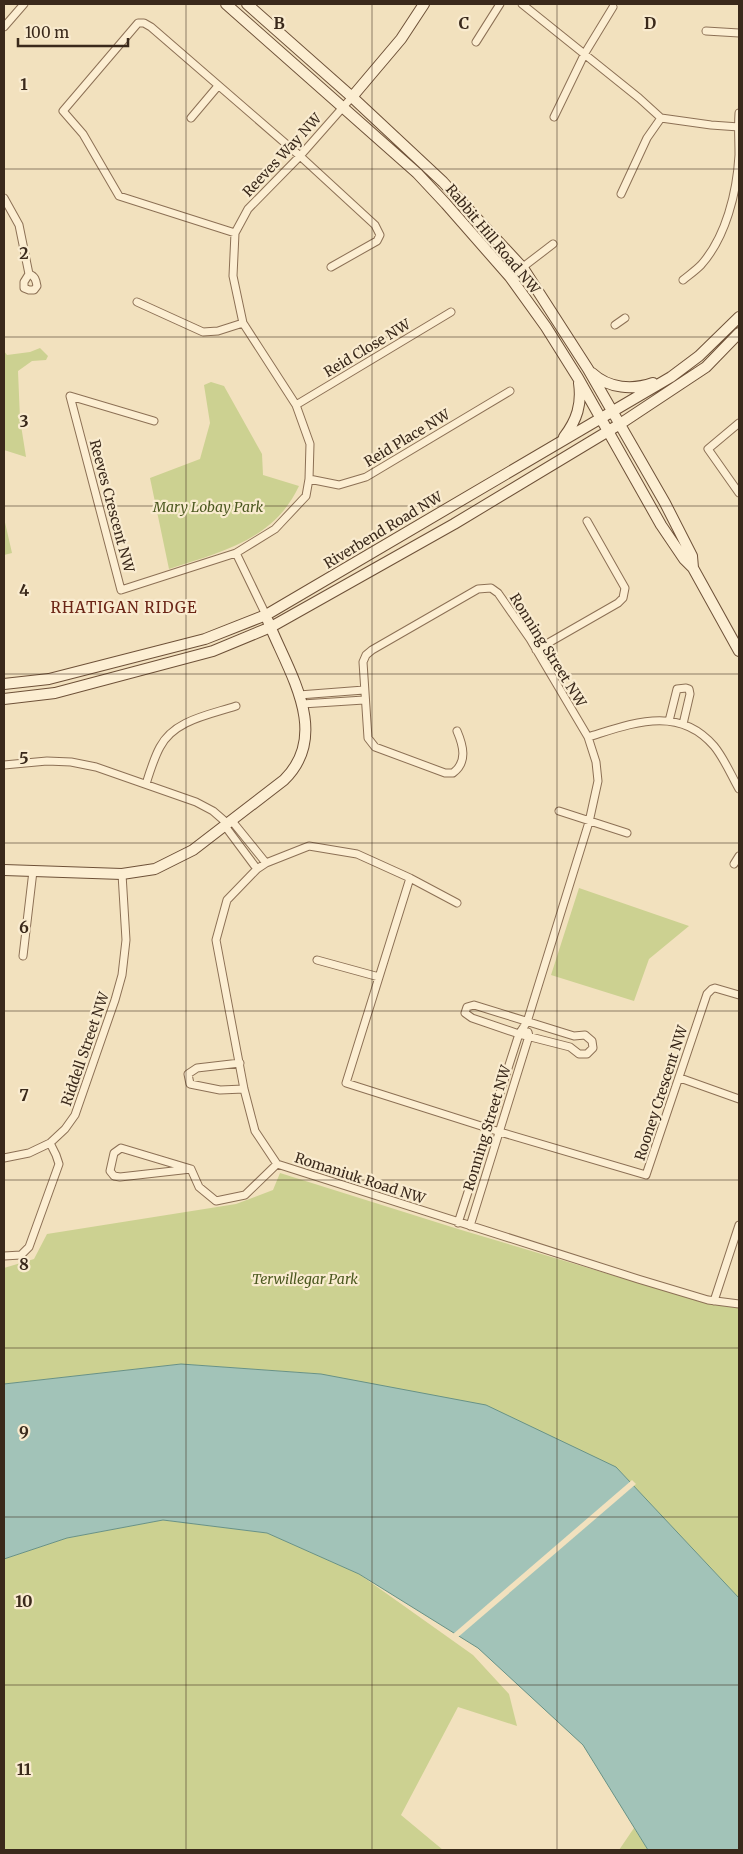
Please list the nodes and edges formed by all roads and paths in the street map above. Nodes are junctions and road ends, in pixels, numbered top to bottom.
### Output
1 (24, 4) edge
2 (226, 4) edge
3 (248, 4) edge
4 (424, 4) edge
5 (500, 4) edge
6 (522, 4) edge
7 (613, 7) dead end
8 (4, 27) edge
9 (706, 31) dead end
10 (739, 33) edge
11 (476, 42) dead end
12 (584, 53) junction
13 (218, 86) junction
14 (352, 97) junction
15 (343, 107) junction
16 (739, 113) edge
17 (554, 117) dead end
18 (191, 118) dead end
19 (661, 118) junction
20 (739, 126) edge
21 (300, 156) junction
22 (621, 194) dead end
23 (4, 198) edge
24 (235, 233) junction
25 (553, 244) dead end
26 (331, 267) dead end
27 (523, 268) junction
28 (29, 274) dead end
29 (510, 277) junction
30 (683, 280) dead end
31 (138, 302) dead end
32 (451, 312) dead end
33 (739, 317) edge
34 (625, 318) dead end
35 (243, 323) junction
36 (615, 325) dead end
37 (739, 333) edge
38 (588, 369) junction
39 (671, 377) junction
40 (578, 378) junction
41 (510, 391) dead end
42 (296, 405) junction
43 (612, 411) junction
44 (602, 418) junction
45 (154, 421) dead end
46 (739, 423) edge
47 (620, 424) junction
48 (609, 431) junction
49 (561, 442) junction
50 (309, 479) junction
51 (739, 493) edge
52 (587, 521) dead end
53 (236, 553) junction
54 (694, 568) junction
55 (266, 616) junction
56 (271, 627) junction
57 (536, 650) junction
58 (739, 651) edge
59 (4, 684) edge
60 (364, 690) junction
61 (301, 699) junction
62 (4, 700) edge
63 (364, 700) junction
64 (236, 706) dead end
65 (669, 721) junction
66 (683, 724) junction
67 (457, 731) dead end
68 (588, 737) junction
69 (4, 766) edge
70 (146, 784) junction
71 (739, 789) edge
72 (559, 811) dead end
73 (589, 822) junction
74 (228, 824) junction
75 (627, 833) dead end
76 (739, 856) edge
77 (266, 863) junction
78 (734, 864) dead end
79 (257, 869) junction
80 (4, 870) edge
81 (33, 871) junction
82 (122, 874) junction
83 (410, 878) junction
84 (457, 903) dead end
85 (24, 956) dead end
86 (317, 960) dead end
87 (379, 977) junction
88 (739, 995) edge
89 (527, 1022) junction
90 (519, 1034) junction
91 (528, 1036) junction
92 (240, 1063) junction
93 (680, 1078) junction
94 (244, 1089) junction
95 (739, 1099) edge
96 (490, 1129) junction
97 (500, 1132) junction
98 (50, 1143) junction
99 (4, 1158) edge
100 (277, 1164) junction
101 (191, 1169) junction
102 (458, 1223) junction
103 (739, 1225) edge
104 (470, 1226) junction
105 (4, 1256) edge
106 (714, 1301) junction
107 (739, 1304) edge

1 - 8 street
2 - 15 main road, Rabbit Hill Road NW
3 - 14 main road, Rabbit Hill Road NW
4 - 14 main road
5 - 11 street
6 - 12 street
7 - 12 street
9 - 10 street
12 - 17 street
12 - 19 street
13 - 18 street
13 - 21 street
13 - 24 street
14 - 15 street, Reeves Way NW
14 - 27 main road, Rabbit Hill Road NW
15 - 21 street, Reeves Way NW
15 - 29 main road, Rabbit Hill Road NW
16 - 20 street
19 - 20 street
19 - 22 street
20 - 30 street
21 - 24 street, Reeves Way NW
21 - 26 street
23 - 28 street
24 - 35 street, Reeves Way NW
25 - 27 street
27 - 29 street
27 - 38 main road, Rabbit Hill Road NW
29 - 40 main road, Rabbit Hill Road NW
31 - 35 street
32 - 42 street, Reid Close NW
33 - 39 main road, Riverbend Road NW
34 - 36 street
35 - 42 street, Reeves Way NW
37 - 47 main road, Riverbend Road NW
38 - 39 main road
38 - 43 main road, Rabbit Hill Road NW
39 - 43 main road, Riverbend Road NW
40 - 44 main road, Rabbit Hill Road NW
40 - 49 main road
41 - 50 street, Reid Place NW
42 - 50 street, Reeves Way NW
43 - 44 main road, Riverbend Road NW
43 - 47 main road, Rabbit Hill Road NW
44 - 48 main road, Rabbit Hill Road NW
44 - 49 main road, Riverbend Road NW
45 - 53 street, Reeves Crescent NW
46 - 51 street
47 - 48 main road, Riverbend Road NW
47 - 54 main road, Rabbit Hill Road NW
48 - 54 main road, Rabbit Hill Road NW
48 - 56 main road, Riverbend Road NW
49 - 55 main road, Riverbend Road NW
50 - 53 street, Reeves Way NW
52 - 57 street
53 - 55 street
54 - 58 main road, Rabbit Hill Road NW
55 - 56 main road
55 - 59 main road, Riverbend Road NW
56 - 61 main road
56 - 62 main road, Riverbend Road NW
57 - 60 street, Ronning Street NW
57 - 68 street, Ronning Street NW
60 - 61 street
60 - 63 street, Ronning Street NW
61 - 63 street
61 - 74 main road
63 - 67 street, Ronning Street NW
64 - 70 street
65 - 66 street
65 - 66 street
65 - 68 street
66 - 71 street
68 - 73 street, Ronning Street NW
69 - 70 street
70 - 74 street
72 - 73 street
73 - 75 street
73 - 89 street, Ronning Street NW
74 - 77 street
74 - 79 street
74 - 82 main road
76 - 78 street
77 - 79 street, Romaniuk Road NW
77 - 83 street, Romaniuk Road NW
79 - 92 street, Romaniuk Road NW
80 - 81 main road
81 - 82 main road
81 - 85 street
82 - 98 street, Riddell Street NW
83 - 84 street, Romaniuk Road NW
83 - 87 street
86 - 87 street
87 - 96 street
88 - 93 street, Rooney Crescent NW
89 - 90 street, Ronning Street NW
89 - 90 street
89 - 91 street, Ronning Street NW
89 - 91 street
90 - 91 street
90 - 96 street, Ronning Street NW
91 - 97 street, Ronning Street NW
92 - 94 street, Romaniuk Road NW
92 - 94 street
93 - 95 street
93 - 97 street, Rooney Crescent NW
94 - 100 street, Romaniuk Road NW
96 - 97 street
96 - 102 street, Ronning Street NW
97 - 104 street, Ronning Street NW
98 - 99 street, Riddell Street NW
98 - 105 street
100 - 101 street
100 - 102 street, Romaniuk Road NW
101 - 101 street
102 - 104 street
103 - 106 street
104 - 106 street
106 - 107 street

